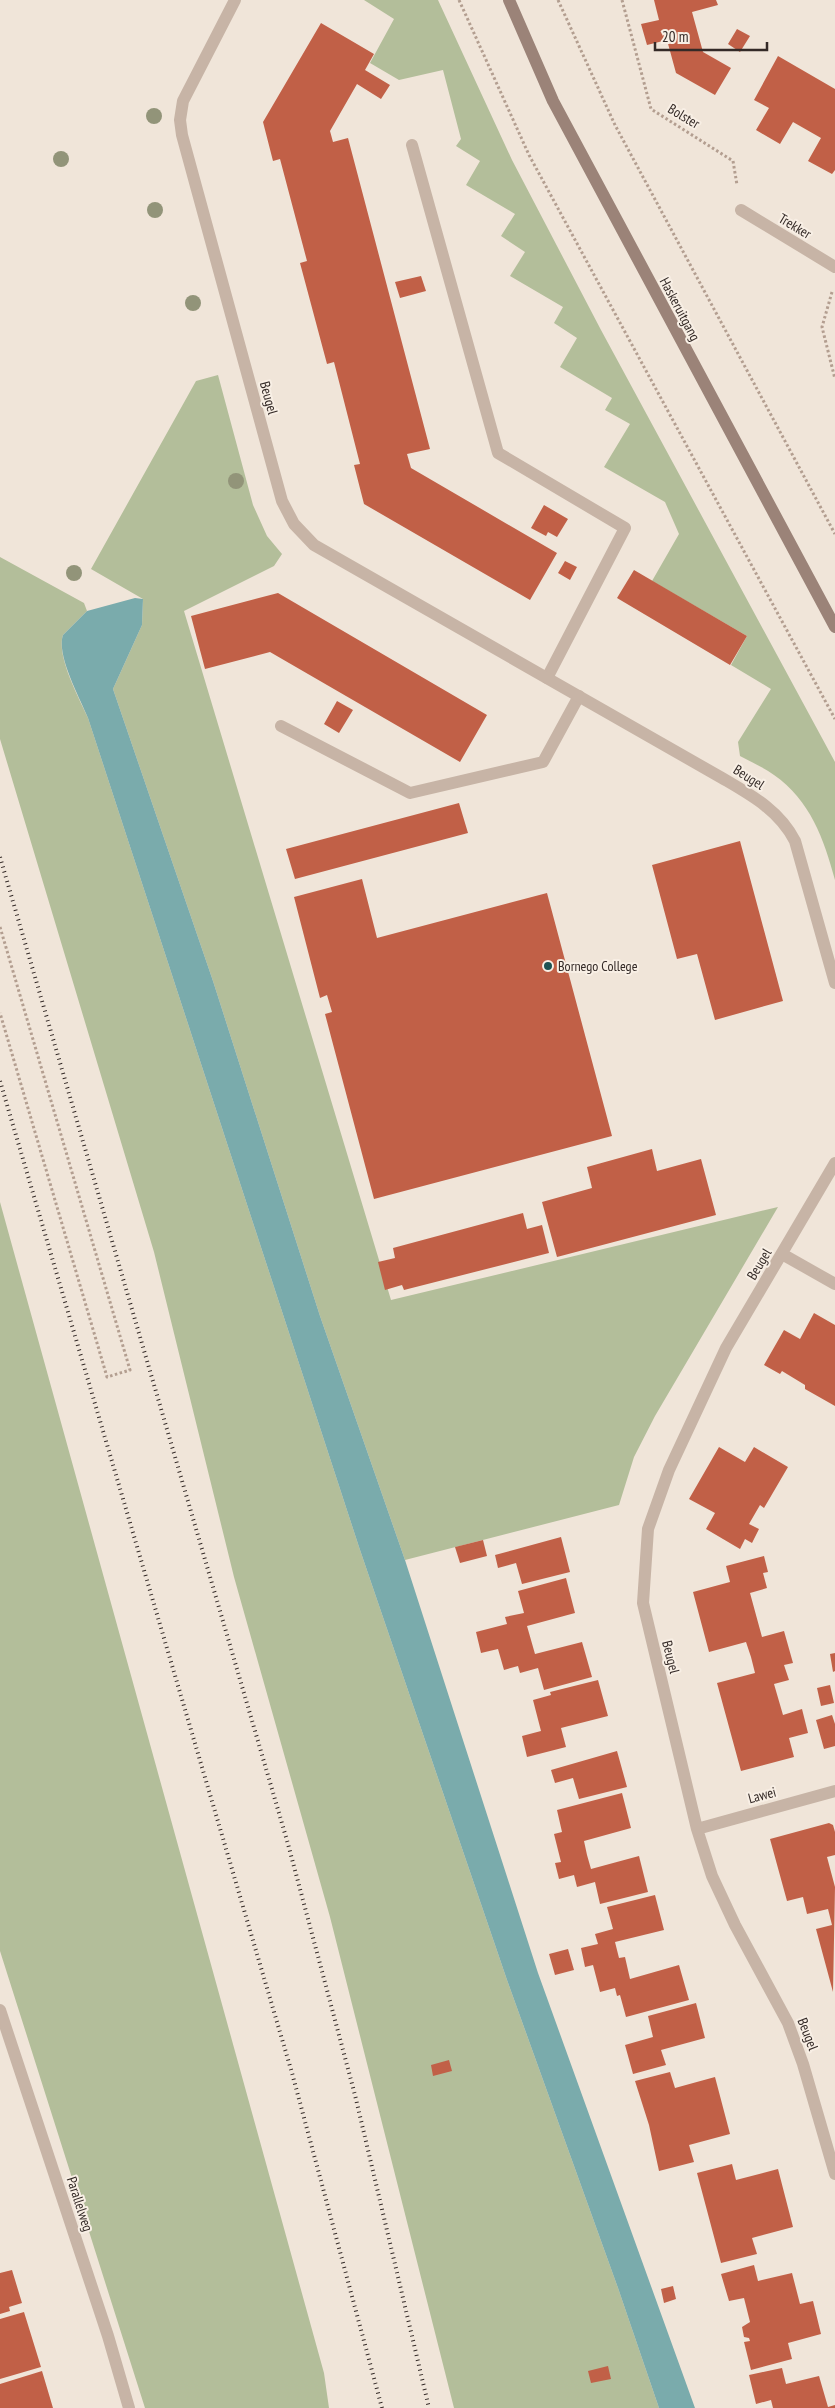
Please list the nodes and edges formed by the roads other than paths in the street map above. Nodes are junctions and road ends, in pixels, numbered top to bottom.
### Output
1 (235, 0) edge
2 (509, 0) edge
3 (412, 145) dead end
4 (740, 210) road end
5 (835, 267) edge
6 (835, 628) edge
7 (547, 678) junction
8 (579, 696) junction
9 (281, 726) dead end
10 (835, 983) edge
11 (835, 1163) edge
12 (782, 1254) junction
13 (835, 1284) edge
14 (835, 1790) edge
15 (697, 1829) junction
16 (0, 2010) edge
17 (835, 2174) edge
18 (129, 2408) edge

1 - 7 street, Beugel
2 - 6 main road, Haskeruitgang
3 - 7 street
4 - 5 street, Trekker
7 - 8 street, Beugel
8 - 9 street
8 - 10 street, Beugel
11 - 12 street, Beugel
12 - 13 street
12 - 15 street, Beugel
14 - 15 street, Lawei
15 - 17 street, Beugel
16 - 18 street, Parallelweg

